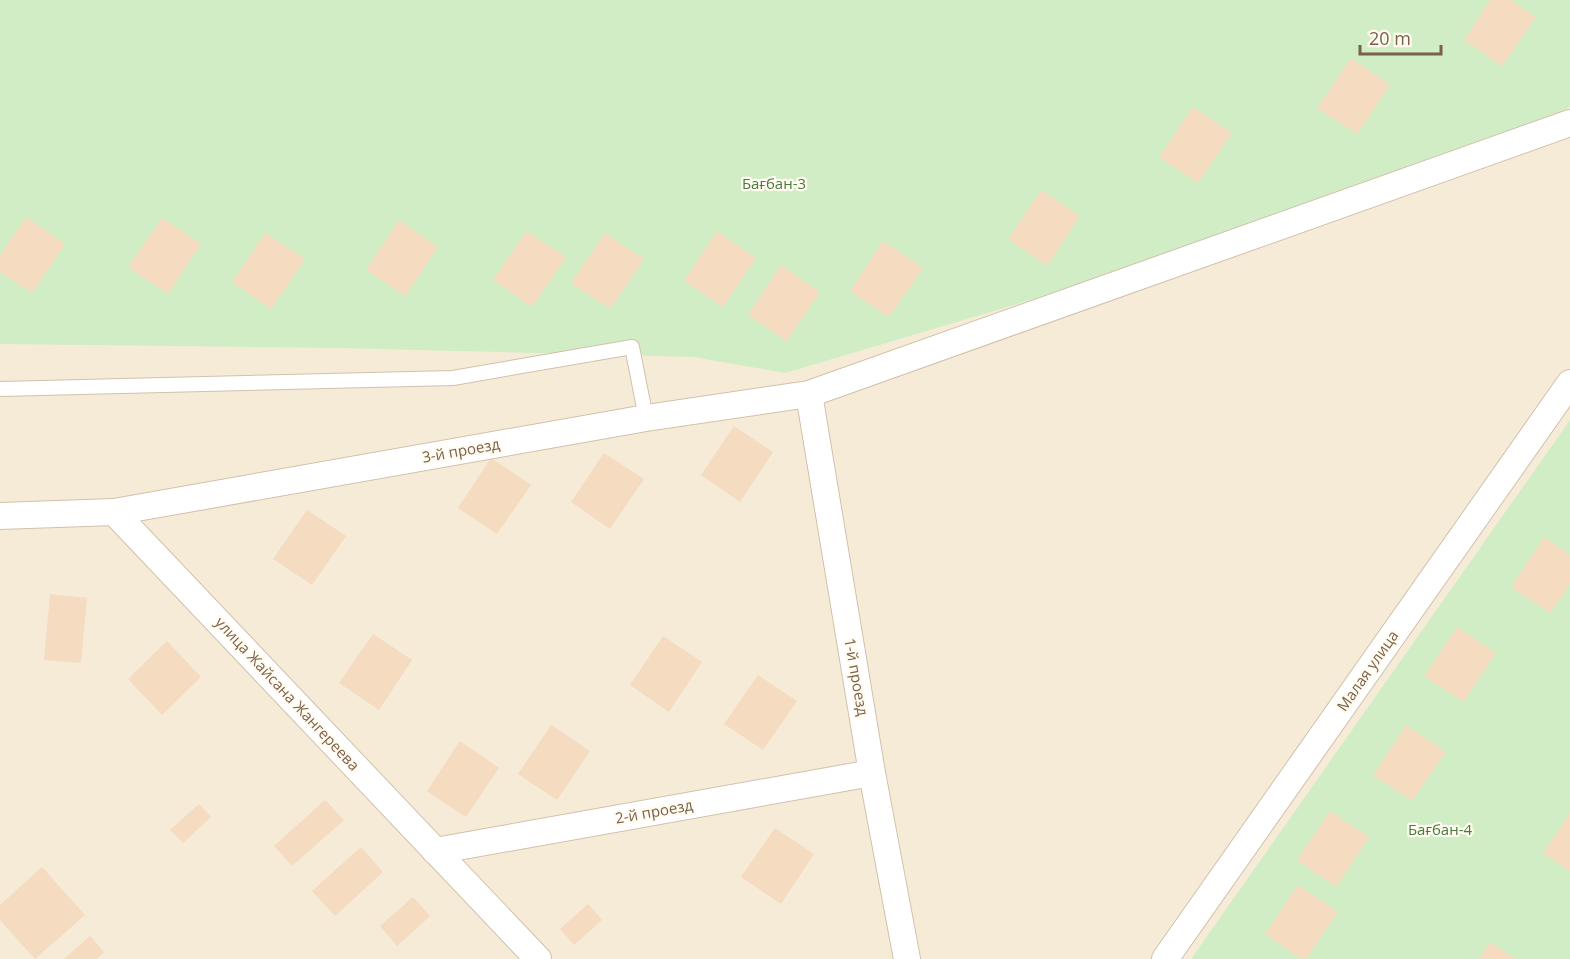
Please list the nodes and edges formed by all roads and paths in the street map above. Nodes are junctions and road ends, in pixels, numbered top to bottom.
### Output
1 (1570, 123) edge
2 (1570, 383) edge
3 (0, 389) edge
4 (809, 394) junction
5 (646, 418) junction
6 (114, 512) junction
7 (0, 516) edge
8 (872, 773) junction
9 (435, 851) junction
10 (538, 959) edge
11 (907, 959) edge
12 (1165, 959) edge

1 - 4 street, 3-й проезд
2 - 12 street, Малая улица
3 - 5 lane
4 - 5 street, 3-й проезд
4 - 8 street, 1-й проезд
5 - 6 street, 3-й проезд
6 - 7 street
6 - 9 street, улица Жайсана Жангереева
8 - 9 street, 2-й проезд
8 - 11 street, 1-й проезд
9 - 10 street, улица Жайсана Жангереева

